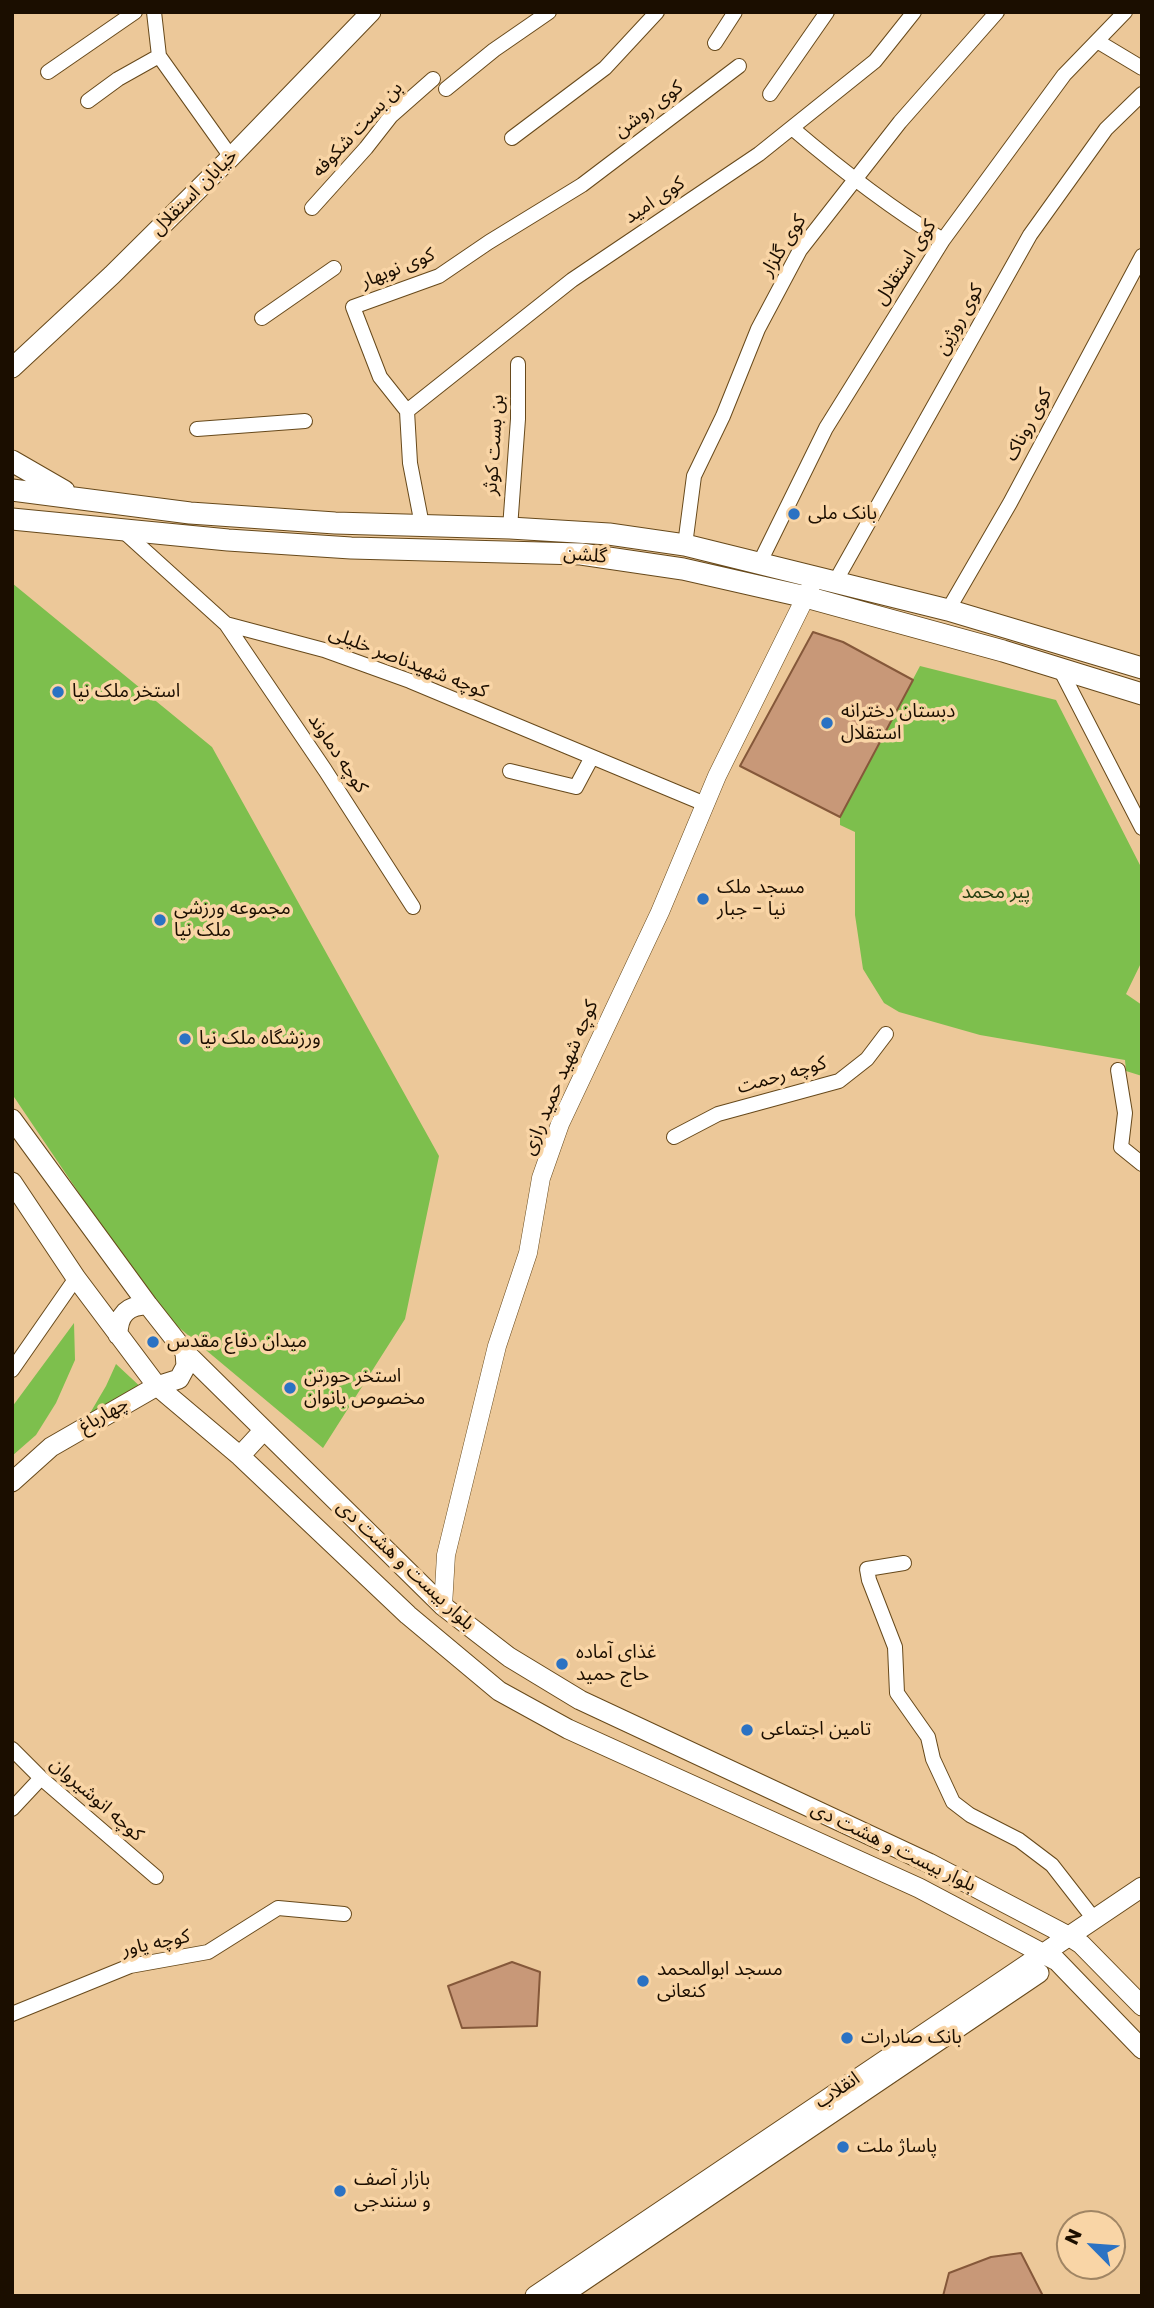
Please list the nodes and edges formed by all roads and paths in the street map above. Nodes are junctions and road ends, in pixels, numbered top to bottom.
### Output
1 (135, 12) edge
2 (154, 12) edge
3 (371, 12) edge
4 (548, 12) edge
5 (657, 12) edge
6 (735, 12) edge
7 (827, 12) edge
8 (914, 12) edge
9 (998, 12) edge
10 (1125, 12) edge
11 (1097, 41) junction
12 (715, 43) dead end
13 (159, 56) junction
14 (739, 66) dead end
15 (1142, 68) edge
16 (48, 72) dead end
17 (433, 79) dead end
18 (446, 89) dead end
19 (770, 94) dead end
20 (1142, 94) edge
21 (88, 101) dead end
22 (792, 128) junction
23 (512, 138) dead end
24 (231, 157) junction
25 (854, 179) junction
26 (583, 185) joint
27 (312, 208) dead end
28 (943, 240) junction
29 (1142, 256) edge
30 (334, 268) dead end
31 (262, 318) dead end
32 (518, 364) dead end
33 (12, 368) edge
34 (407, 411) junction
35 (305, 421) dead end
36 (197, 429) dead end
37 (12, 461) edge
38 (12, 490) edge
39 (79, 498) junction
40 (12, 519) edge
41 (422, 525) junction
42 (120, 528) junction
43 (510, 528) junction
44 (685, 545) junction
45 (760, 562) junction
46 (814, 576) junction
47 (835, 582) junction
48 (806, 597) junction
49 (948, 610) junction
50 (226, 624) junction
51 (1060, 668) junction
52 (1142, 668) edge
53 (1142, 694) edge
54 (592, 757) junction
55 (510, 771) dead end
56 (705, 804) junction
57 (1142, 828) edge
58 (413, 907) dead end
59 (886, 1034) dead end
60 (1118, 1070) dead end
61 (12, 1119) edge
62 (674, 1137) dead end
63 (1142, 1164) edge
64 (12, 1182) edge
65 (76, 1278) junction
66 (148, 1305) junction
67 (118, 1335) junction
68 (185, 1352) junction
69 (12, 1370) edge
70 (157, 1386) junction
71 (263, 1431) junction
72 (240, 1456) junction
73 (12, 1482) edge
74 (904, 1563) dead end
75 (443, 1606) junction
76 (12, 1749) edge
77 (720, 1767) junction
78 (41, 1778) junction
79 (707, 1794) junction
80 (12, 1809) edge
81 (156, 1877) dead end
82 (1142, 1887) edge
83 (1142, 1902) edge
84 (344, 1914) dead end
85 (1094, 1919) junction
86 (1075, 1941) junction
87 (1050, 1958) junction
88 (1142, 2006) edge
89 (12, 2014) edge
90 (1142, 2049) edge
91 (535, 2296) edge
92 (561, 2296) edge

1 - 16 street
2 - 13 street
3 - 24 main road, خیابان استقلال
4 - 18 street
5 - 23 street
6 - 12 street
7 - 19 street
8 - 22 street, کوی امید
9 - 25 street, کوی گلزار
10 - 11 street, کوی استقلال
11 - 15 street
11 - 28 street, کوی استقلال
13 - 21 street
13 - 24 street
14 - 26 street, کوی روشن
17 - 27 street, بن بست شکوفه
20 - 47 street, کوی روژین
22 - 25 street
22 - 34 street, کوی امید
24 - 33 main road, خیابان استقلال
25 - 28 street
25 - 44 street, کوی گلزار
26 - 34 street, کوی نوبهار
28 - 45 street, کوی استقلال
29 - 49 street, کوی روناک
30 - 31 street
32 - 43 street, بن بست کوثر
34 - 41 street
35 - 36 street
37 - 39 main road
38 - 39 main road, گلشن
39 - 41 main road, گلشن
40 - 42 main road, گلشن
41 - 43 main road, گلشن
42 - 48 main road, گلشن
42 - 50 street, کوچه شهیدناصر خلیلی
43 - 44 main road, گلشن
44 - 45 main road, گلشن
45 - 46 main road, گلشن
46 - 47 main road, گلشن
46 - 48 street, کوچه شهید حمید رازی
47 - 49 main road, گلشن
48 - 51 main road, گلشن
48 - 56 street, کوچه شهید حمید رازی
49 - 52 main road, گلشن
50 - 54 street, کوچه شهیدناصر خلیلی
50 - 58 street, کوچه دماوند
51 - 53 main road, گلشن
51 - 57 street
54 - 55 street
54 - 56 street, کوچه شهیدناصر خلیلی
56 - 75 street, کوچه شهید حمید رازی
59 - 62 street, کوچه رحمت
60 - 63 street
61 - 66 main road, بلوار بیست و هشت دی
64 - 65 main road, بلوار بیست و هشت دی
65 - 67 main road, بلوار بیست و هشت دی
65 - 69 street
66 - 67 main road
66 - 68 main road, بلوار بیست و هشت دی
67 - 70 main road, بلوار بیست و هشت دی
68 - 70 main road, چهارباغ
68 - 71 main road, بلوار بیست و هشت دی
70 - 72 main road, بلوار بیست و هشت دی
70 - 73 main road, چهارباغ
71 - 72 main road
71 - 75 main road, بلوار بیست و هشت دی
72 - 79 main road, بلوار بیست و هشت دی
74 - 85 street
75 - 77 main road, بلوار بیست و هشت دی
76 - 78 street, کوچه انوشیروان
77 - 79 main road
77 - 86 main road, بلوار بیست و هشت دی
78 - 80 street
78 - 81 street, کوچه انوشیروان
79 - 87 main road, بلوار بیست و هشت دی
82 - 85 main road, انقلاب
83 - 86 main road, انقلاب
84 - 89 street, کوچه یاور
85 - 86 main road, انقلاب
86 - 87 main road, انقلاب
86 - 88 main road, بلوار بیست و هشت دی
87 - 90 main road, بلوار بیست و هشت دی
87 - 91 main road, انقلاب
87 - 92 main road, انقلاب

